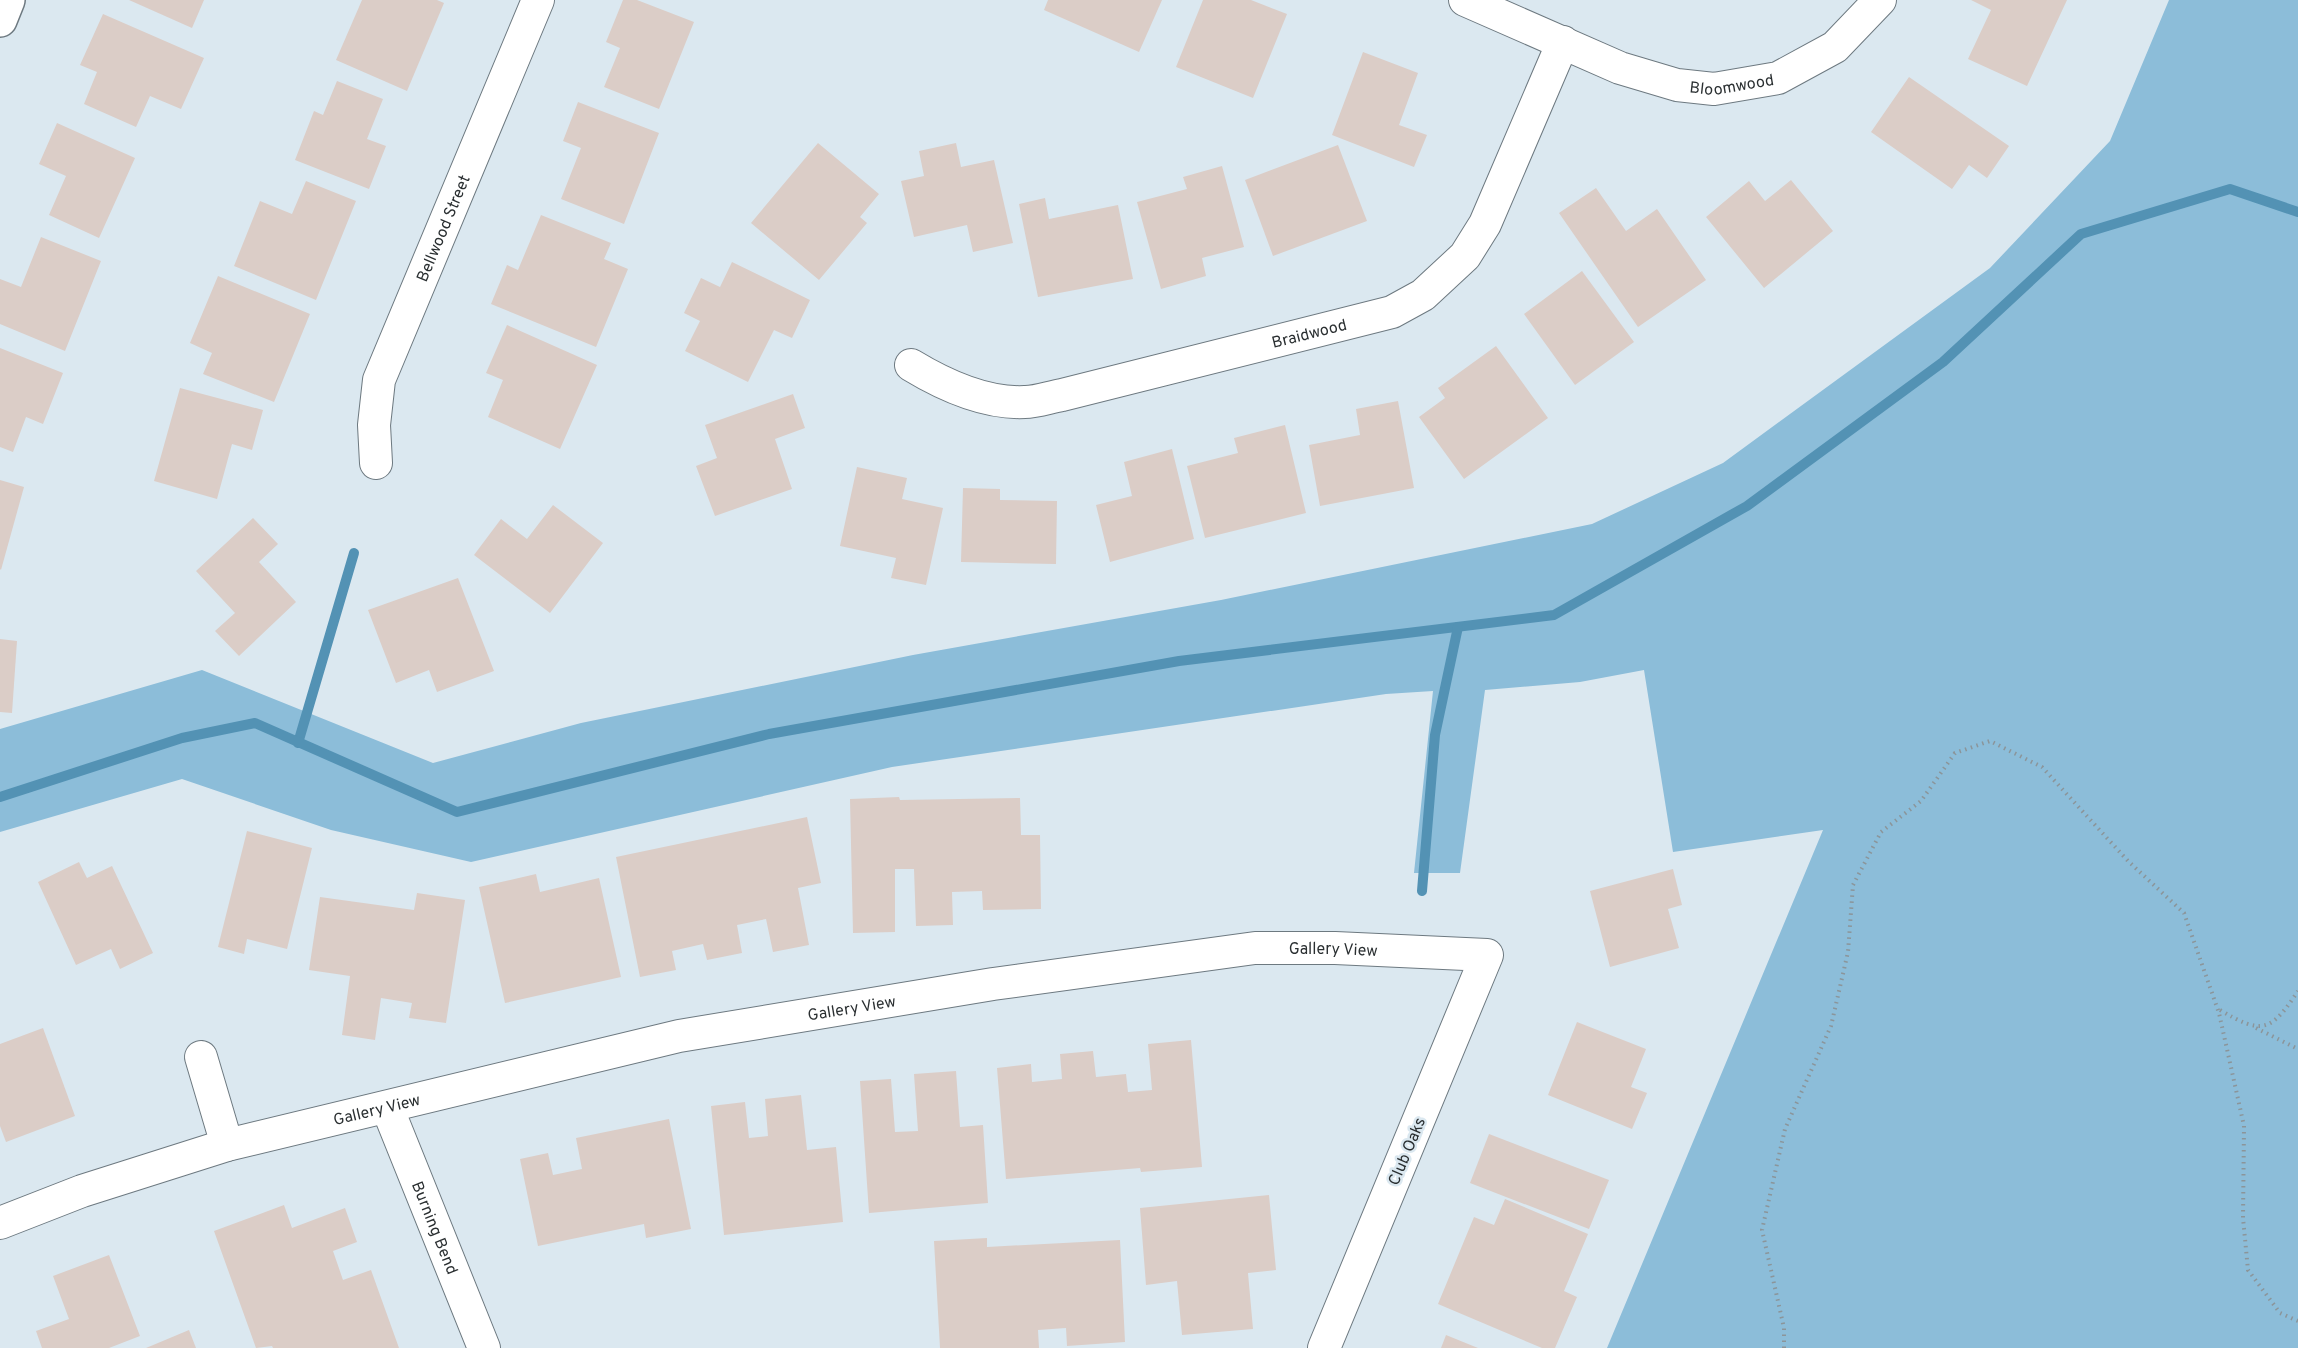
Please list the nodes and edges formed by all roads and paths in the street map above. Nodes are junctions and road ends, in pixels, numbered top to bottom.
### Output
1 (8, 0) edge
2 (538, 0) edge
3 (1465, 0) edge
4 (1880, 0) edge
5 (0, 20) edge
6 (1563, 42) junction
7 (911, 365) dead end
8 (376, 463) dead end
9 (1487, 955) joint
10 (2298, 991) edge
11 (2218, 1009) junction
12 (2255, 1027) junction
13 (2298, 1049) edge
14 (201, 1057) dead end
15 (387, 1107) junction
16 (227, 1145) junction
17 (0, 1223) edge
18 (2298, 1321) edge
19 (484, 1348) edge
20 (1324, 1348) edge
21 (1784, 1348) edge

1 - 5 street
2 - 8 street, Bellwood Street
3 - 6 street, Bloomwood
4 - 6 street, Bloomwood
6 - 7 street, Braidwood
9 - 15 street, Gallery View
9 - 20 street, Club Oaks
10 - 12 path
11 - 12 path
11 - 18 path
11 - 21 path
12 - 13 path
14 - 16 street
15 - 16 street, Gallery View
15 - 19 street, Burning Bend
16 - 17 street, Gallery View

